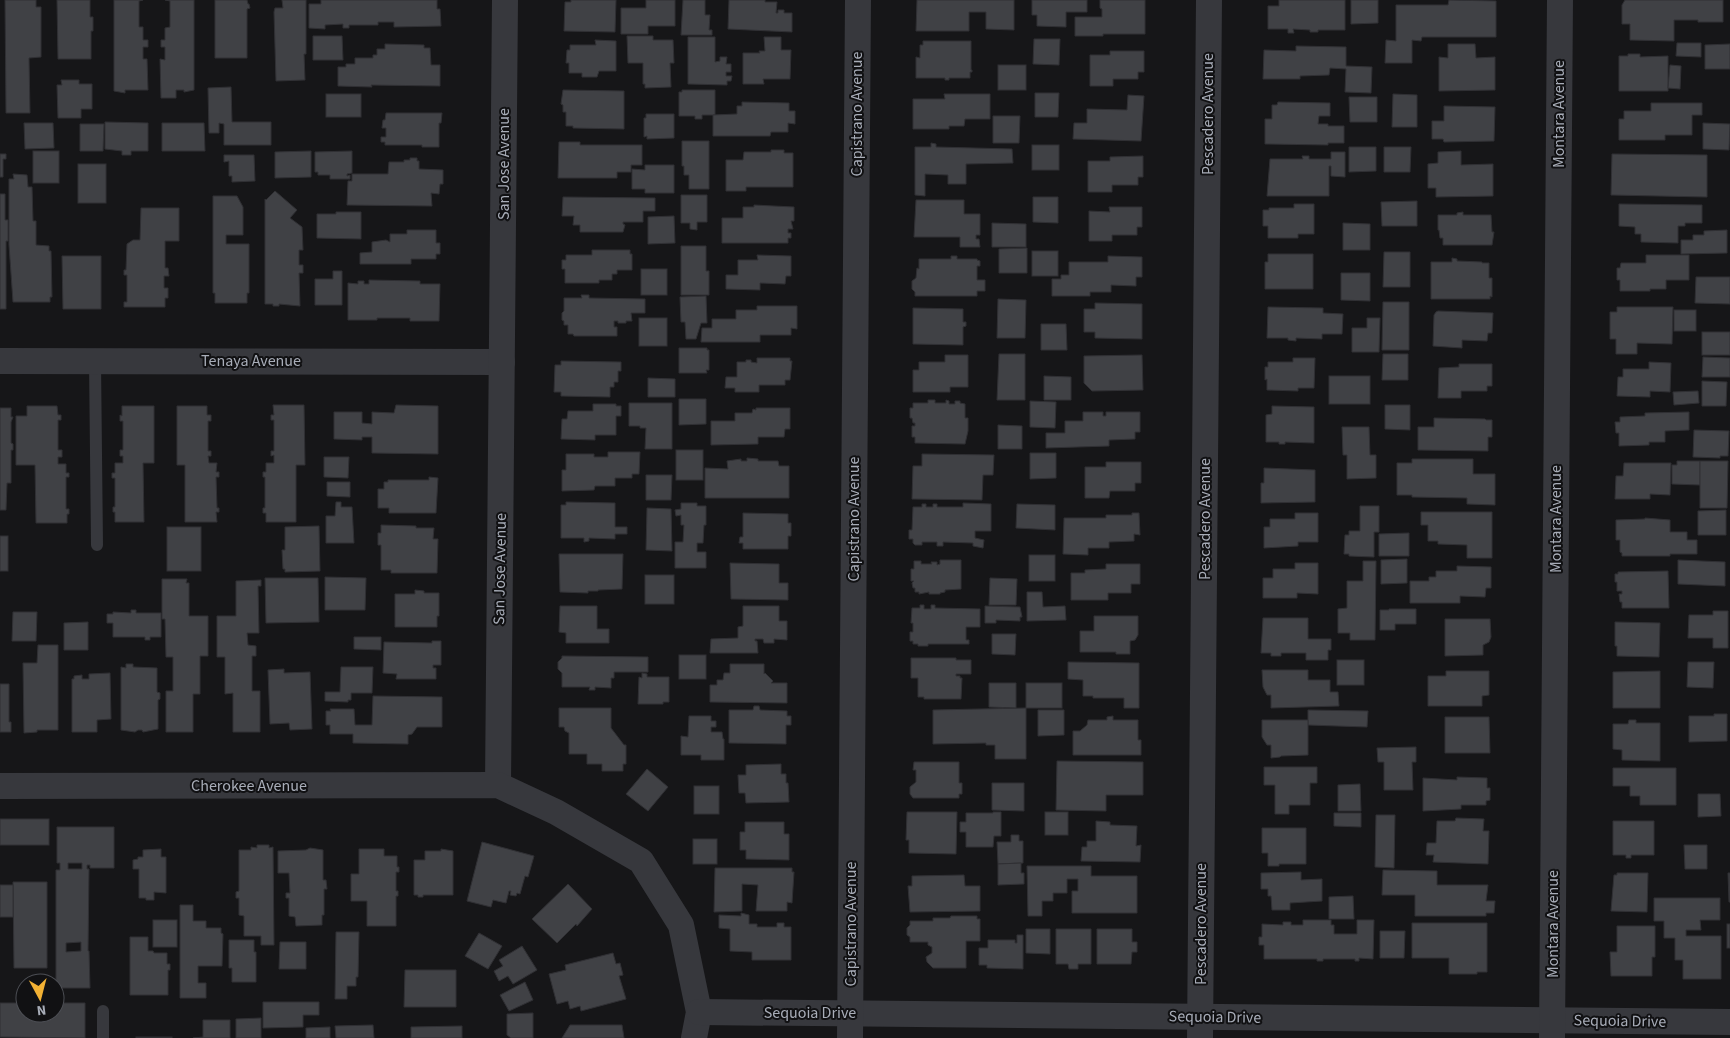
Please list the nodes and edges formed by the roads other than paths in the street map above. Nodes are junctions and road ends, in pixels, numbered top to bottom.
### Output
1 (505, 0) edge
2 (858, 0) edge
3 (1210, 0) edge
4 (1560, 0) edge
5 (0, 361) edge
6 (96, 361) junction
7 (502, 362) junction
8 (97, 545) dead end
9 (498, 785) junction
10 (0, 786) edge
11 (103, 1011) dead end
12 (699, 1012) junction
13 (1730, 1022) edge
14 (850, 1026) edge
15 (1201, 1027) edge
16 (1552, 1029) edge
17 (103, 1038) edge
18 (694, 1038) edge

1 - 7 street, San Jose Avenue
2 - 14 street, Capistrano Avenue
3 - 15 street, Pescadero Avenue
4 - 16 street, Montara Avenue
5 - 6 street, Tenaya Avenue
6 - 7 street, Tenaya Avenue
6 - 8 lane
7 - 9 street, San Jose Avenue
9 - 10 street, Cherokee Avenue
9 - 12 street
11 - 17 lane
12 - 14 street, Sequoia Drive
12 - 18 street
13 - 16 street, Sequoia Drive
14 - 15 street, Sequoia Drive
15 - 16 street, Sequoia Drive

